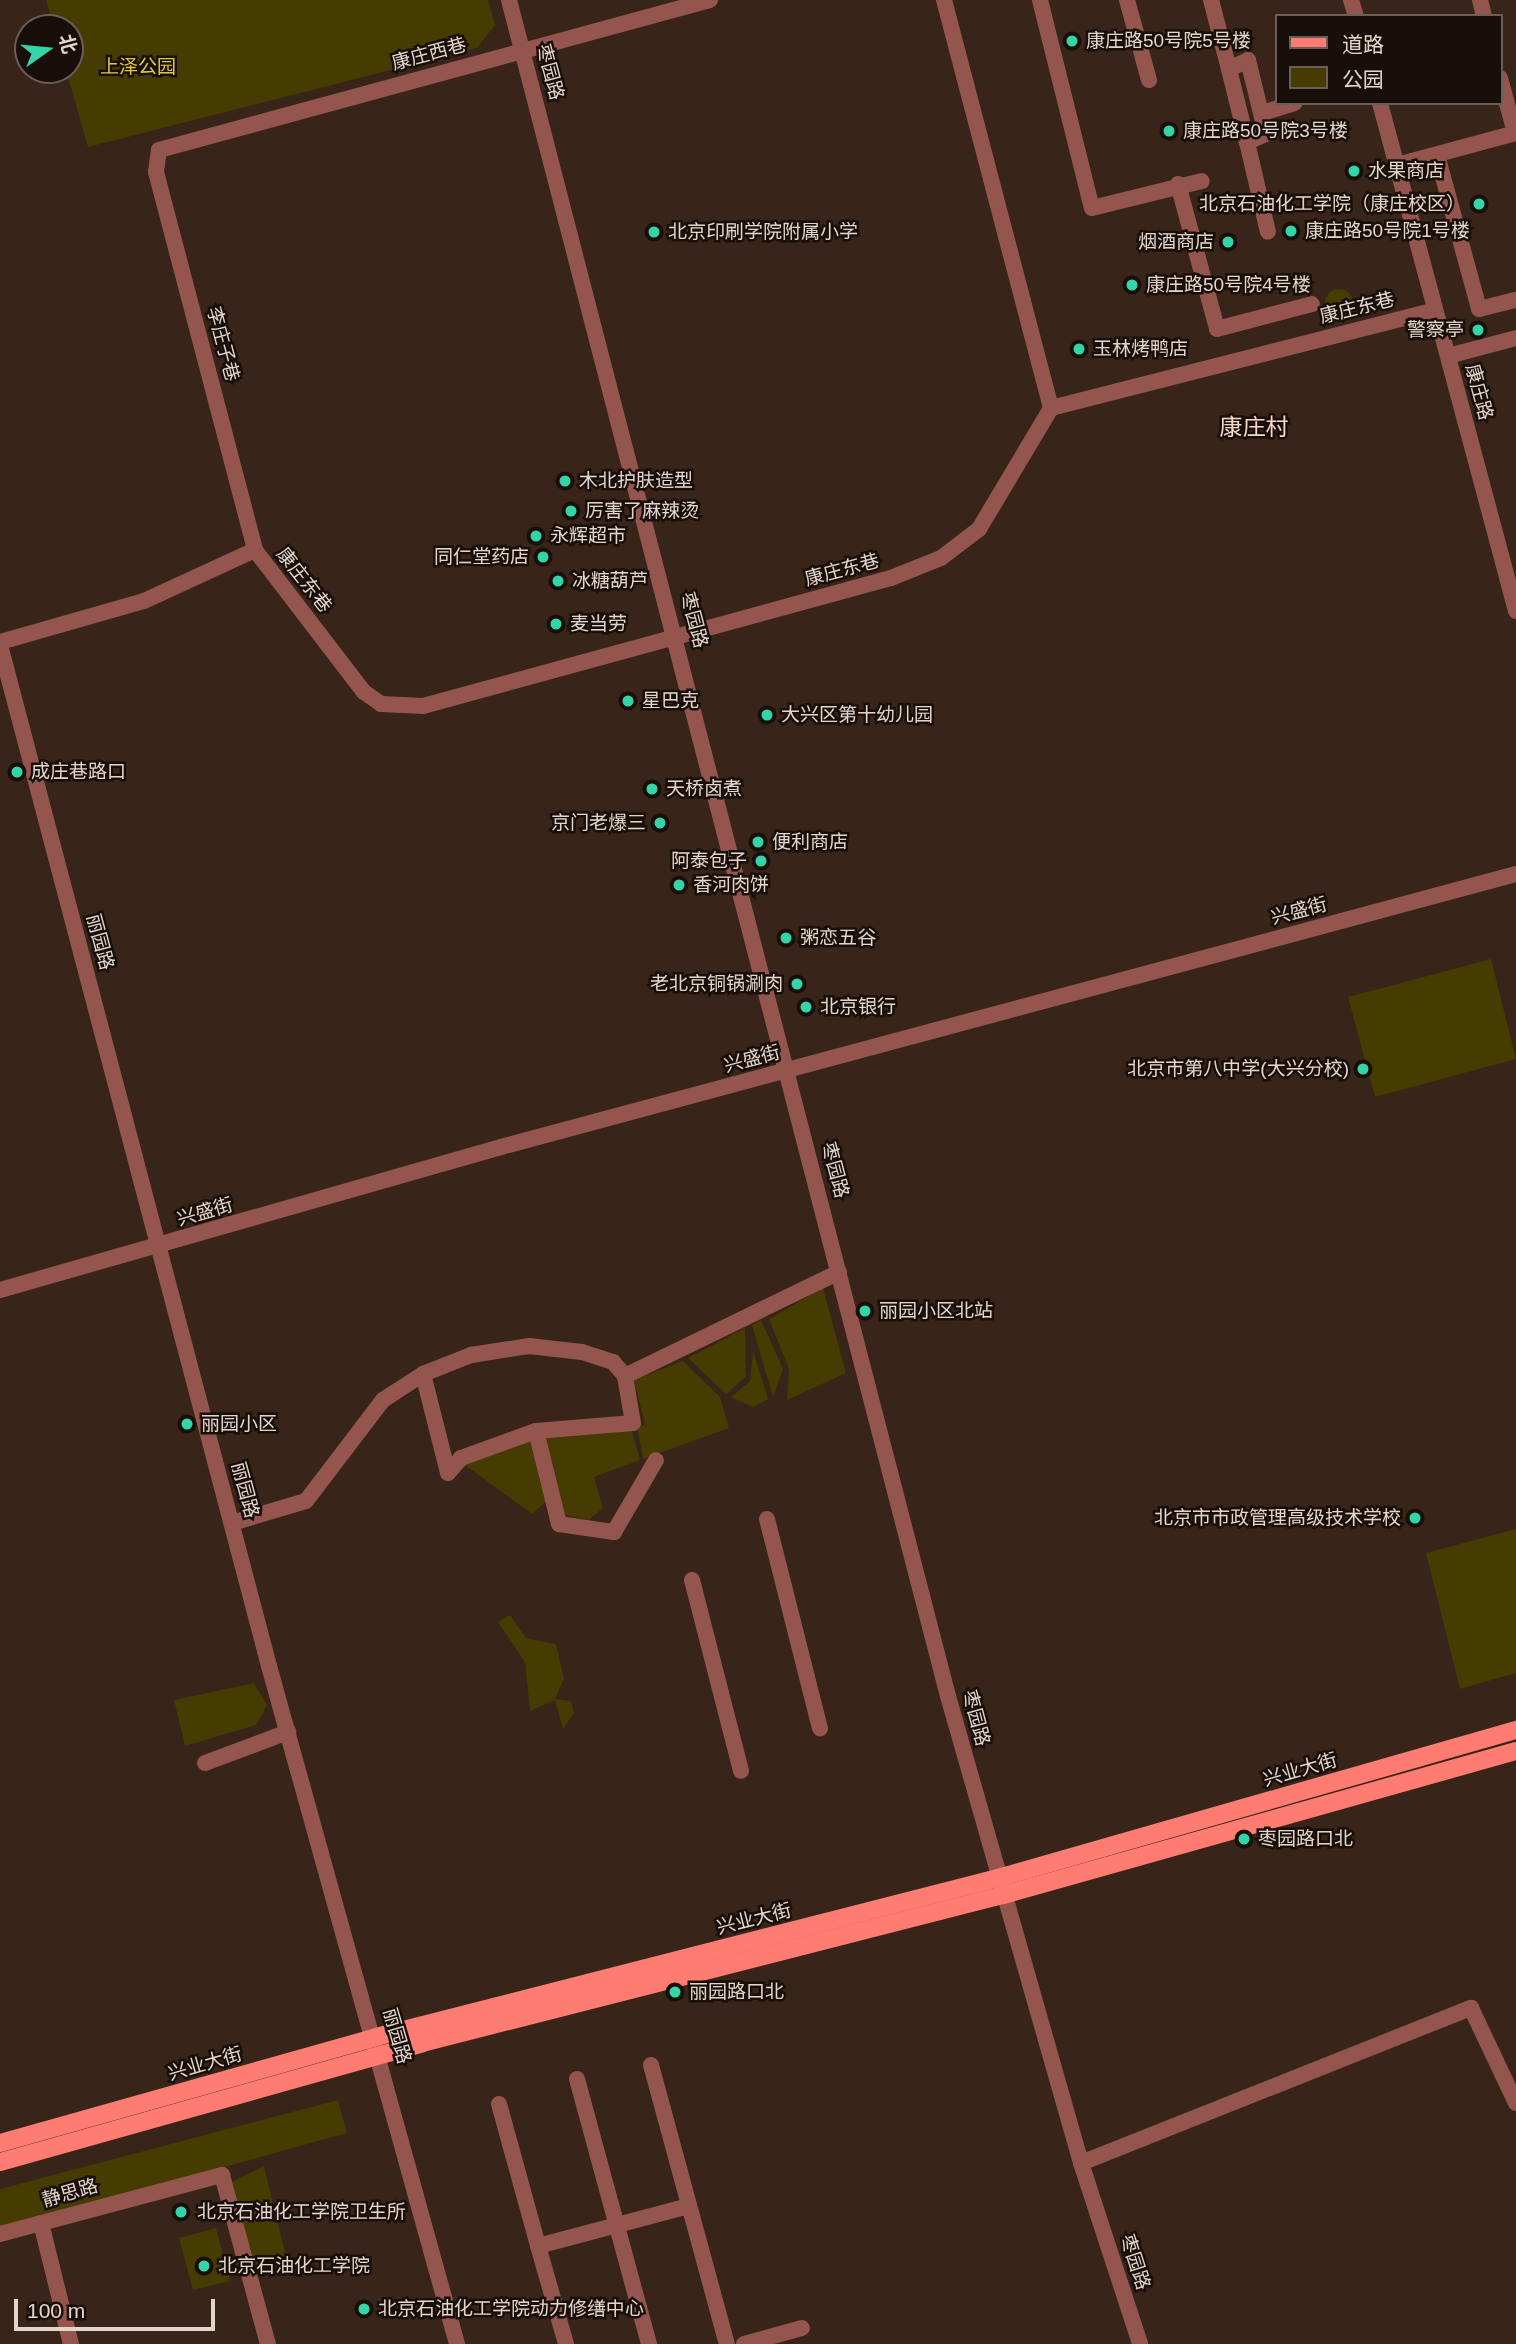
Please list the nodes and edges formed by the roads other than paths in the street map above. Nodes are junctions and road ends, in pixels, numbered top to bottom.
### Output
1 (509, 0) edge
2 (710, 0) edge
3 (944, 0) edge
4 (1040, 0) edge
5 (1127, 0) edge
6 (1211, 0) edge
7 (522, 51) junction
8 (1229, 69) junction
9 (1149, 80) dead end
10 (1502, 85) edge
11 (1288, 105) edge
12 (1381, 105) edge
13 (1262, 113) junction
14 (1515, 133) edge
15 (1247, 142) junction
16 (159, 150) joint
17 (1437, 155) junction
18 (1396, 165) junction
19 (1202, 181) dead end
20 (1178, 184) junction
21 (1268, 232) dead end
22 (1516, 300) edge
23 (1312, 304) dead end
24 (1435, 310) junction
25 (1516, 338) edge
26 (1448, 356) junction
27 (1051, 408) junction
28 (255, 550) junction
29 (1516, 611) edge
30 (677, 638) junction
31 (0, 643) edge
32 (1516, 874) edge
33 (788, 1071) junction
34 (159, 1247) junction
35 (839, 1272) junction
36 (0, 1290) edge
37 (423, 1374) junction
38 (625, 1376) junction
39 (536, 1431) junction
40 (656, 1460) dead end
41 (767, 1519) dead end
42 (232, 1523) junction
43 (692, 1580) dead end
44 (820, 1728) dead end
45 (1516, 1730) edge
46 (288, 1732) junction
47 (1516, 1751) edge
48 (205, 1763) dead end
49 (741, 1771) dead end
50 (1001, 1887) junction
51 (376, 2037) junction
52 (381, 2056) junction
53 (651, 2064) dead end
54 (577, 2079) dead end
55 (1516, 2103) edge
56 (499, 2104) dead end
57 (0, 2143) edge
58 (0, 2162) edge
59 (1081, 2163) junction
60 (688, 2206) junction
61 (41, 2223) junction
62 (614, 2225) junction
63 (0, 2234) edge
64 (538, 2246) junction
65 (802, 2328) dead end
66 (71, 2344) edge
67 (268, 2344) edge
68 (457, 2344) edge
69 (566, 2344) edge
70 (649, 2344) edge
71 (727, 2344) edge
72 (744, 2344) edge
73 (1140, 2344) edge

1 - 7 street, 枣园路
2 - 7 street, 康庄西巷
3 - 27 street
4 - 20 street
5 - 9 street
6 - 8 street
7 - 16 street, 康庄西巷
7 - 30 street, 枣园路
8 - 13 street
8 - 15 street
10 - 14 street
11 - 13 street
12 - 18 street, 康庄路
13 - 15 street
14 - 17 street
15 - 21 street
16 - 28 street, 李庄子巷
17 - 18 street
17 - 22 street
18 - 24 street, 康庄路
19 - 20 street
20 - 23 street
24 - 26 street, 康庄路
24 - 27 street, 康庄东巷
25 - 26 street
26 - 29 street, 康庄路
27 - 30 street, 康庄东巷
28 - 30 street, 康庄东巷
28 - 31 street
30 - 33 street, 枣园路
31 - 34 street, 丽园路
32 - 33 street, 兴盛街
33 - 34 street, 兴盛街
33 - 35 street, 枣园路
34 - 36 street, 兴盛街
34 - 42 street, 丽园路
35 - 38 street
35 - 50 street, 枣园路
37 - 38 street
37 - 39 street
37 - 42 street
38 - 39 street
39 - 40 street
41 - 44 street
42 - 46 street, 丽园路
43 - 49 street
45 - 50 main road, 兴业大街
46 - 48 street
46 - 51 street, 丽园路
47 - 50 main road, 兴业大街
50 - 51 main road, 兴业大街
50 - 52 main road, 兴业大街
50 - 59 street, 枣园路
51 - 52 street, 丽园路
51 - 57 main road, 兴业大街
52 - 58 main road, 兴业大街
52 - 68 street, 丽园路
53 - 60 street
54 - 62 street
55 - 59 street
56 - 64 street
59 - 73 street, 枣园路
60 - 62 street
60 - 71 street
61 - 63 street, 静思路
61 - 66 street
61 - 67 street, 静思路
62 - 64 street
62 - 70 street
64 - 69 street
65 - 72 street

